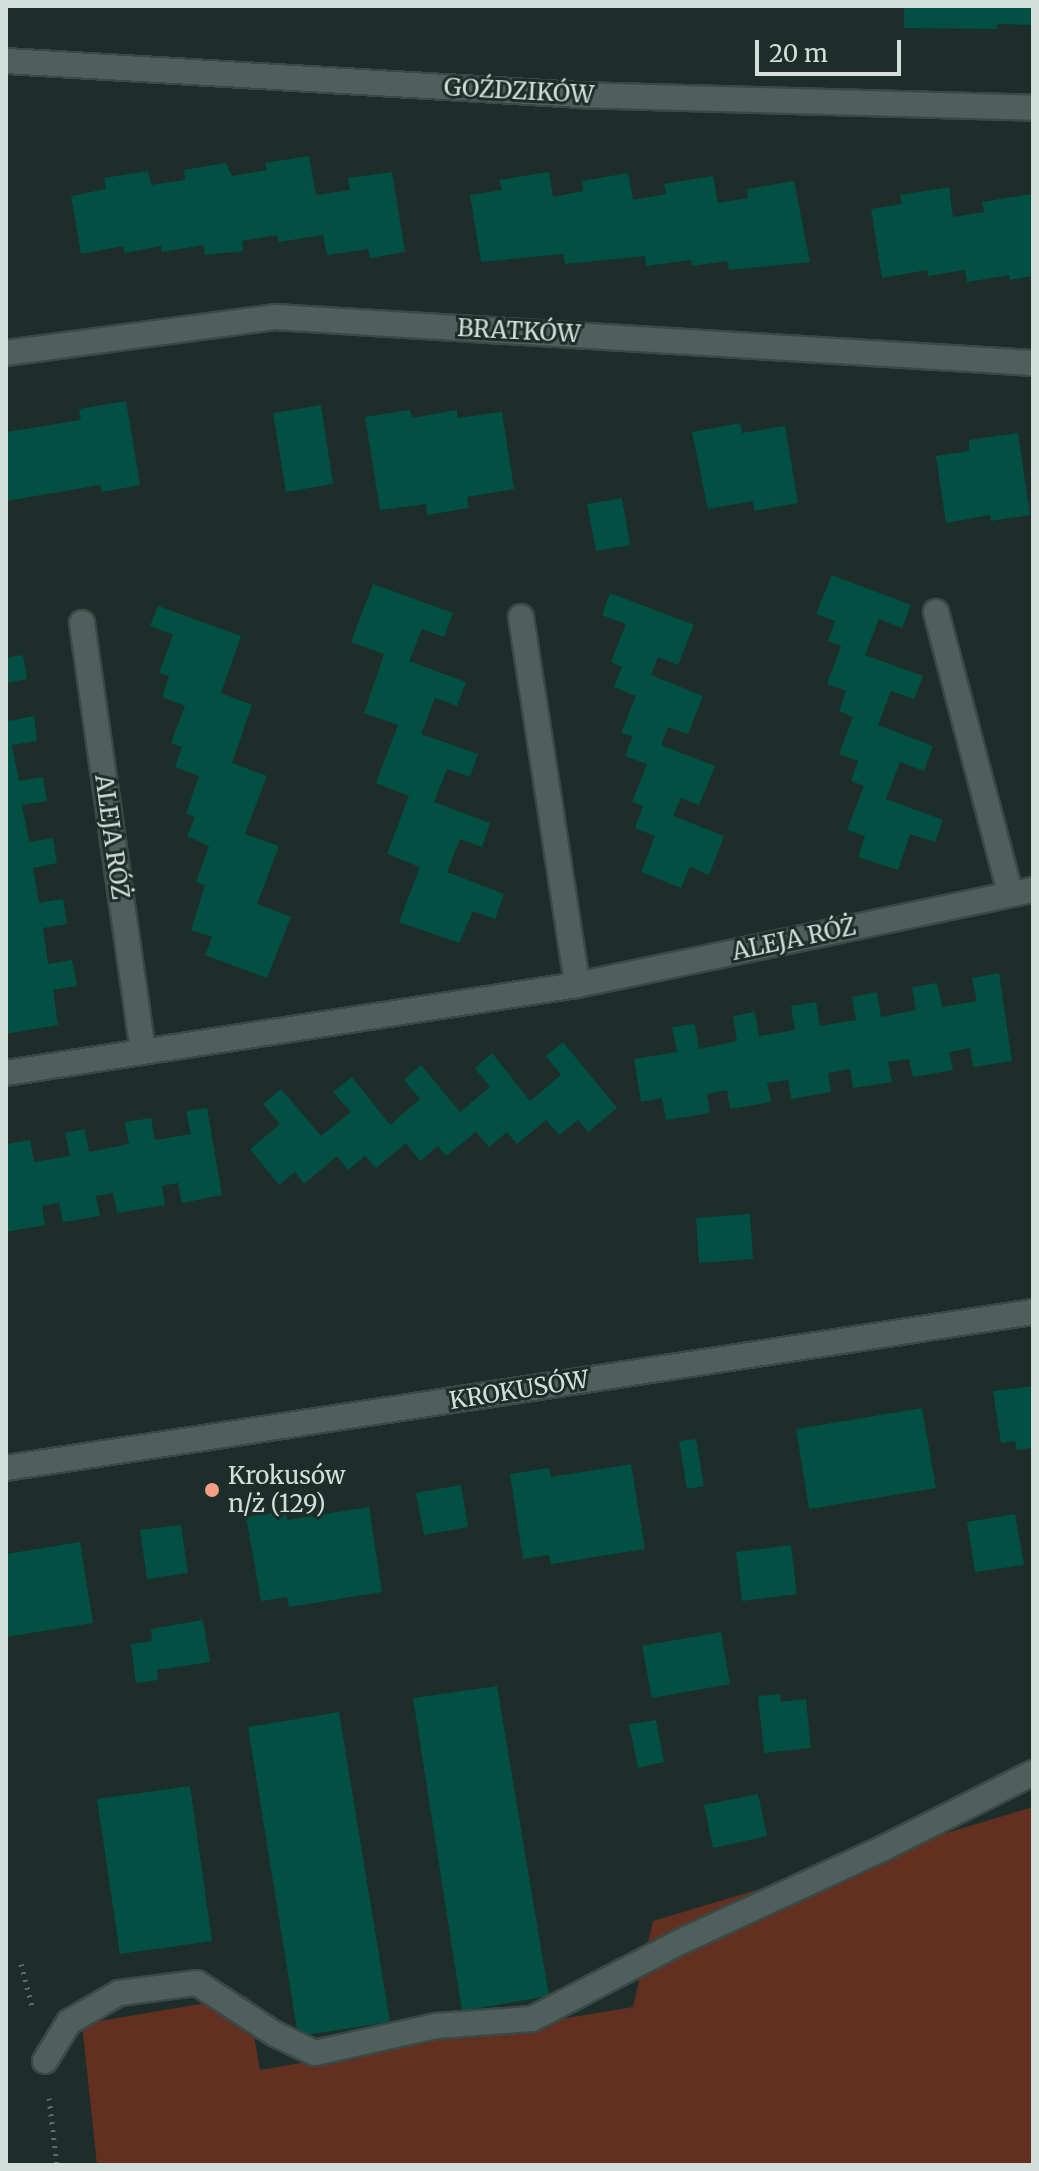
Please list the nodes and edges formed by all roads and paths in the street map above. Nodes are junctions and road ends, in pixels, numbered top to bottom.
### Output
1 (6, 61) edge
2 (1033, 108) edge
3 (6, 353) edge
4 (1033, 363) edge
5 (936, 612) dead end
6 (521, 617) dead end
7 (82, 623) dead end
8 (1022, 892) edge
9 (577, 985) junction
10 (143, 1050) junction
11 (6, 1073) edge
12 (1033, 1312) edge
13 (6, 1468) edge
14 (1033, 1773) edge
15 (45, 2061) dead end

1 - 2 street, GOŹDZIKÓW
3 - 4 street, BRATKÓW
5 - 8 street, ALEJA RÓŻ
6 - 9 street
7 - 10 street, ALEJA RÓŻ
8 - 9 street, ALEJA RÓŻ
9 - 10 street, ALEJA RÓŻ
10 - 11 street, ALEJA RÓŻ
12 - 13 street, KROKUSÓW
14 - 15 street

